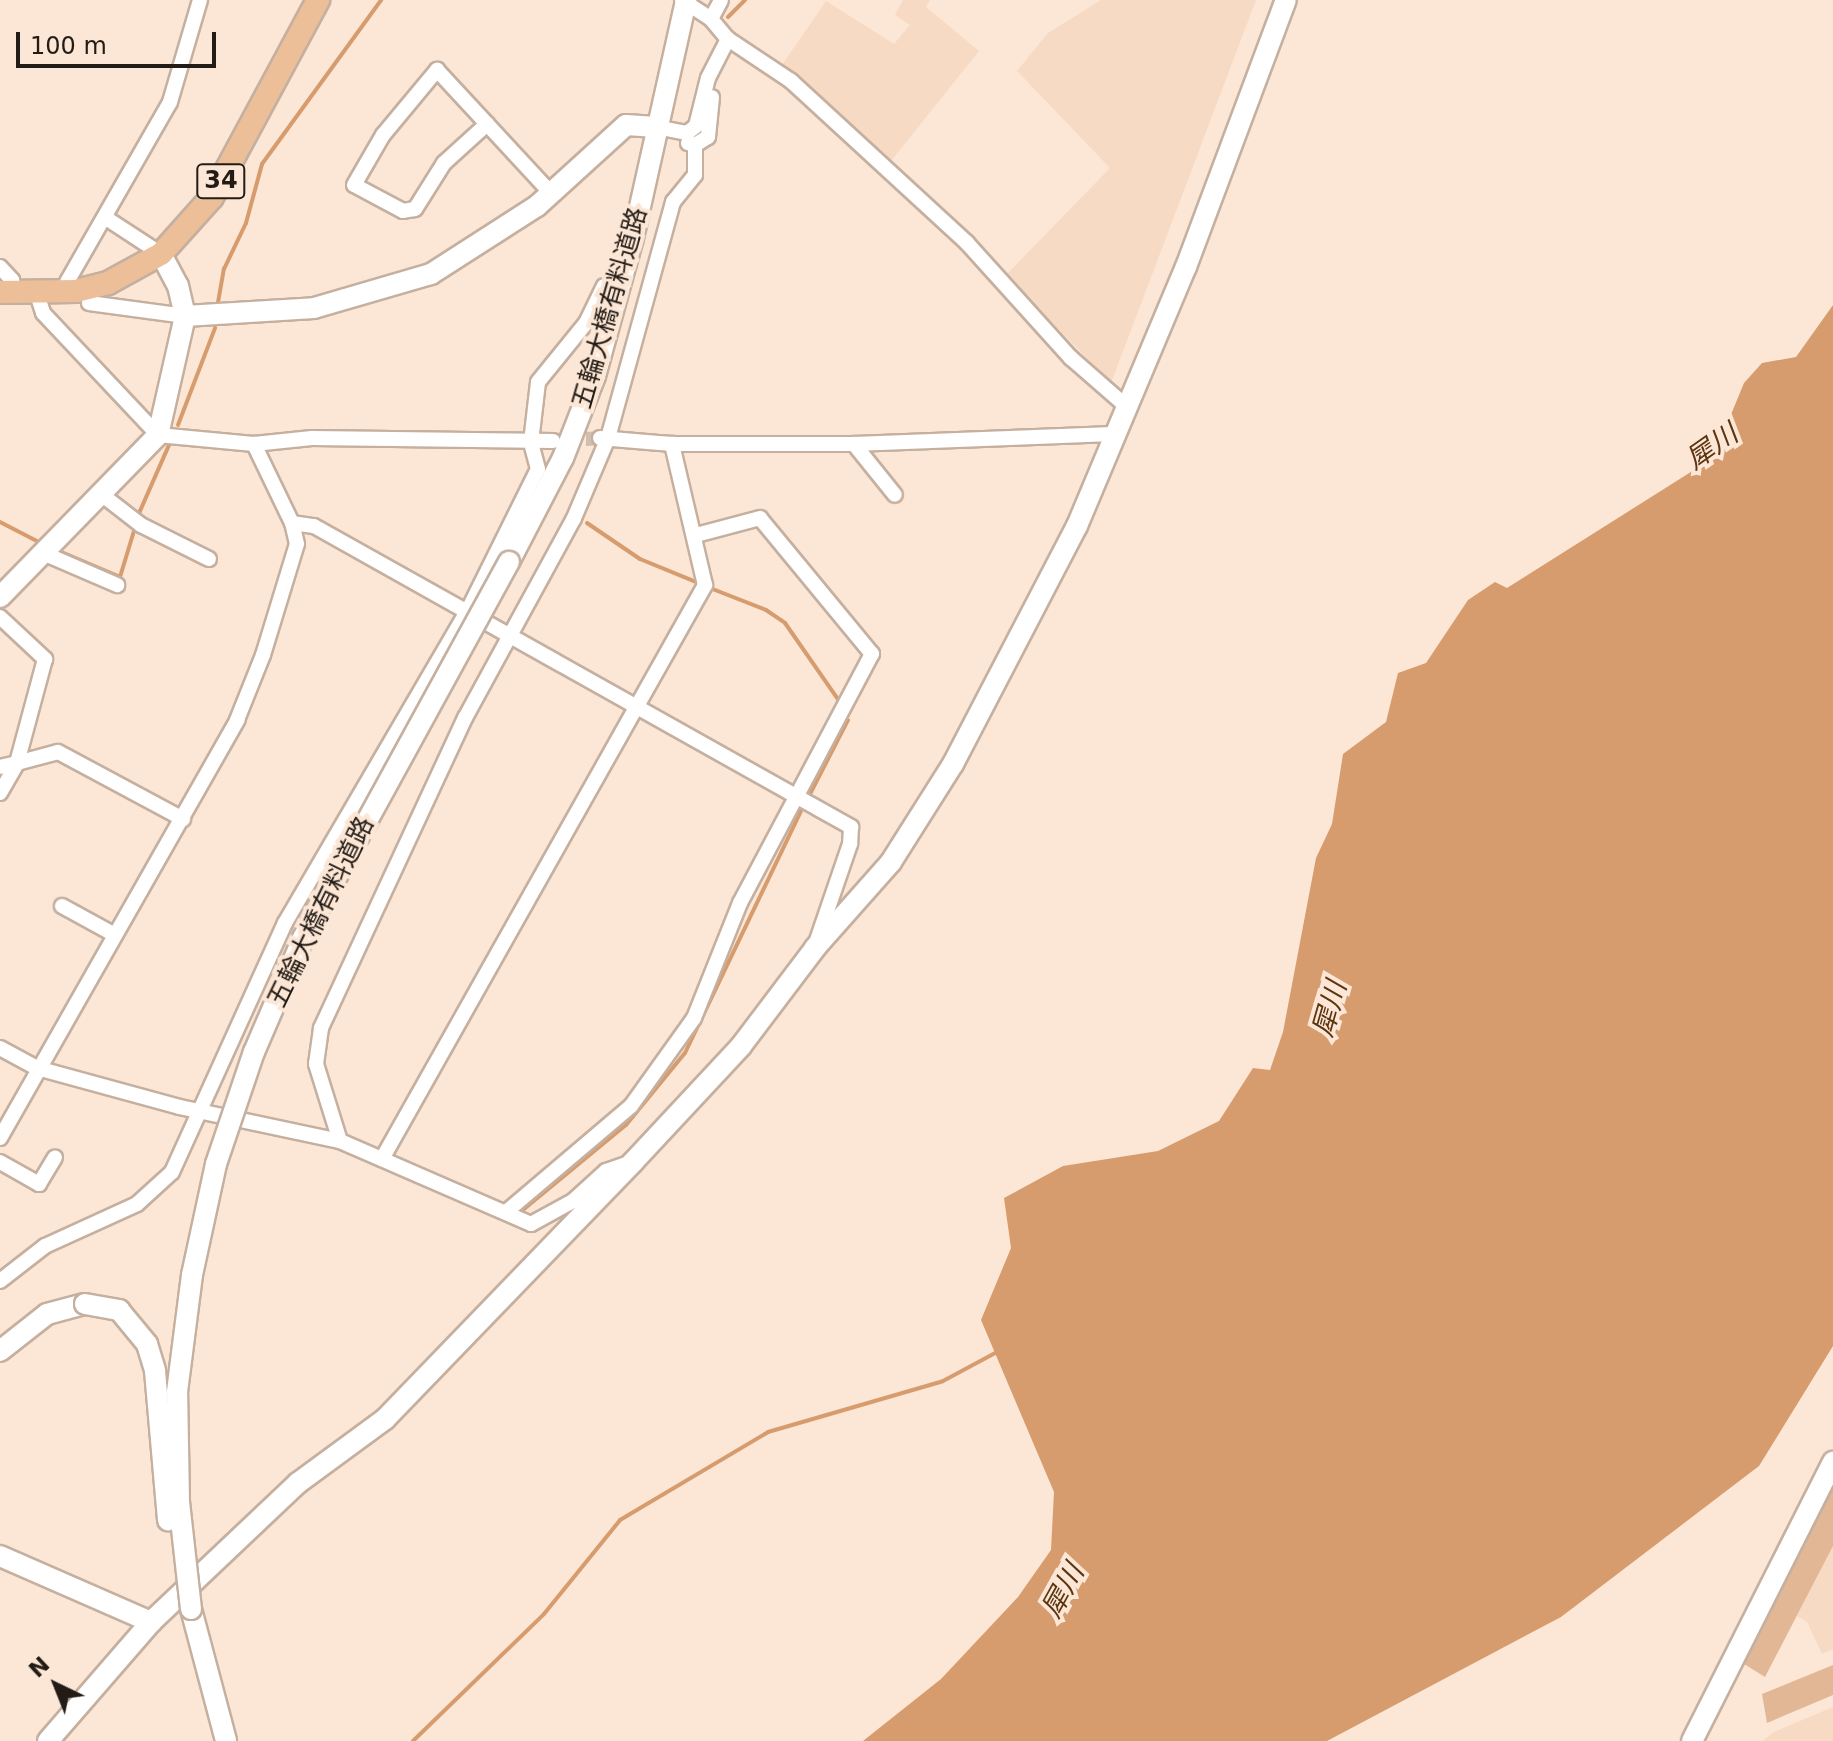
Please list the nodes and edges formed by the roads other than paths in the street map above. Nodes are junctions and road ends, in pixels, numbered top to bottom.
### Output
1 (318, 0) edge
2 (721, 0) edge
3 (1286, 0) edge
4 (684, 1) edge
5 (194, 3) edge
6 (711, 19) junction
7 (728, 39) junction
8 (712, 68) junction
9 (487, 124) junction
10 (656, 127) junction
11 (695, 145) junction
12 (551, 193) junction
13 (106, 218) junction
14 (161, 254) junction
15 (0, 267) edge
16 (67, 282) dead end
17 (604, 286) dead end
18 (7, 292) edge
19 (37, 294) junction
20 (89, 303) dead end
21 (185, 316) junction
22 (1127, 407) junction
23 (1113, 434) junction
24 (158, 435) junction
25 (604, 438) junction
26 (553, 441) tunnel mouth
27 (531, 442) junction
28 (254, 444) junction
29 (672, 444) junction
30 (854, 444) junction
31 (101, 494) junction
32 (895, 495) dead end
33 (292, 523) junction
34 (696, 535) junction
35 (43, 553) junction
36 (209, 559) dead end
37 (117, 585) dead end
38 (0, 597) edge
39 (468, 610) junction
40 (0, 617) edge
41 (512, 634) junction
42 (637, 706) junction
43 (17, 763) junction
44 (0, 767) edge
45 (0, 793) edge
46 (796, 796) junction
47 (183, 819) junction
48 (62, 906) dead end
49 (115, 935) junction
50 (815, 948) junction
51 (0, 1048) edge
52 (37, 1068) junction
53 (201, 1111) junction
54 (0, 1138) edge
55 (340, 1141) junction
56 (55, 1157) dead end
57 (382, 1159) junction
58 (0, 1162) edge
59 (633, 1162) junction
60 (506, 1212) junction
61 (0, 1281) edge
62 (0, 1351) edge
63 (1833, 1462) edge
64 (0, 1556) edge
65 (191, 1609) junction
66 (151, 1622) junction
67 (48, 1741) edge
68 (226, 1741) edge
69 (1692, 1741) edge

1 - 14 main road, 34
2 - 6 street
3 - 22 main road
4 - 6 street
4 - 10 main road, 五輪大橋有料道路
5 - 13 street
6 - 7 street
7 - 8 street
7 - 22 street
8 - 10 street
8 - 11 street
9 - 9 street
9 - 12 street
10 - 11 street
10 - 12 main road
10 - 65 main road, 五輪大橋有料道路, bridge
11 - 25 street
12 - 21 main road
13 - 14 street
13 - 16 street
14 - 19 main road, 34
14 - 21 main road
15 - 18 street
17 - 27 street
18 - 19 main road, 34
19 - 24 street
20 - 21 street
21 - 24 main road
22 - 23 main road
23 - 30 street
23 - 50 main road
24 - 28 street
24 - 31 main road
25 - 29 street
25 - 41 street
26 - 27 street
27 - 28 street
27 - 39 street
28 - 33 street
29 - 30 street
29 - 34 street
30 - 32 street
31 - 35 main road
31 - 36 street
33 - 39 street
33 - 47 street
34 - 42 street
34 - 46 street
35 - 37 street
35 - 38 main road
39 - 41 street
39 - 53 street
40 - 43 street
41 - 42 street
41 - 55 street
42 - 46 street
42 - 57 street
43 - 44 street
43 - 45 street
43 - 47 street
46 - 50 street
46 - 60 street
47 - 49 street
48 - 49 street
49 - 52 street
50 - 59 main road
51 - 52 street
52 - 53 street
52 - 54 street
53 - 55 street
53 - 61 street
55 - 57 street
56 - 58 street
57 - 60 street
59 - 60 street
59 - 66 main road
62 - 65 main road, bridge
63 - 69 main road
64 - 66 main road
65 - 68 main road, 五輪大橋有料道路
66 - 67 main road

